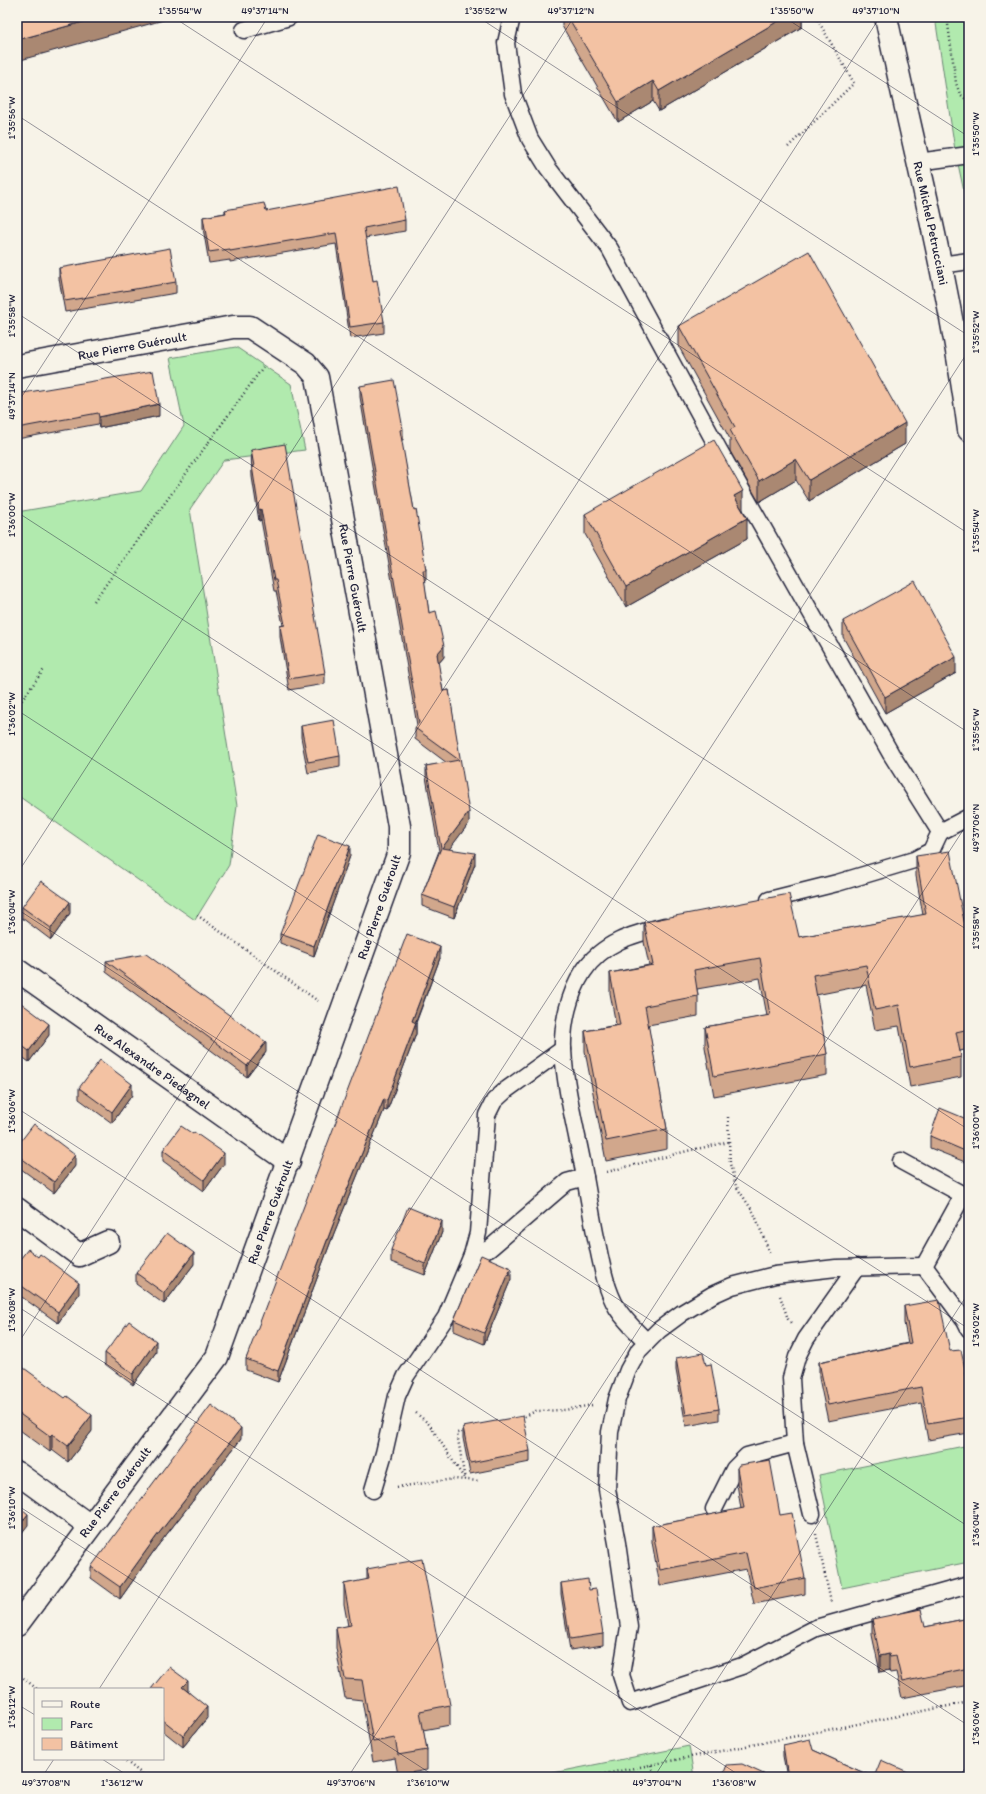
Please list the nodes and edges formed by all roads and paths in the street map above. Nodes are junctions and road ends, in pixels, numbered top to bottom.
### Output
1 (289, 17) edge
2 (512, 17) edge
3 (816, 17) edge
4 (886, 17) edge
5 (947, 17) edge
6 (244, 30) dead end
7 (969, 102) edge
8 (788, 147) dead end
9 (969, 155) edge
10 (918, 162) junction
11 (969, 261) edge
12 (941, 265) junction
13 (279, 345) junction
14 (17, 366) edge
15 (969, 430) edge
16 (94, 601) dead end
17 (45, 668) dead end
18 (17, 707) edge
19 (969, 817) edge
20 (940, 832) junction
21 (752, 904) edge
22 (198, 915) dead end
23 (676, 924) edge
24 (17, 970) edge
25 (340, 1017) junction
26 (563, 1049) junction
27 (728, 1117) dead end
28 (729, 1142) junction
29 (901, 1161) dead end
30 (289, 1162) junction
31 (585, 1176) junction
32 (966, 1196) edge
33 (17, 1209) edge
34 (108, 1242) dead end
35 (472, 1255) junction
36 (924, 1266) junction
37 (857, 1268) junction
38 (775, 1275) junction
39 (969, 1329) edge
40 (806, 1339) junction
41 (647, 1342) junction
42 (396, 1396) junction
43 (616, 1404) junction
44 (518, 1420) edge
45 (471, 1430) edge
46 (795, 1443) junction
47 (17, 1472) edge
48 (465, 1480) junction
49 (480, 1481) dead end
50 (372, 1490) joint
51 (714, 1509) dead end
52 (812, 1514) joint
53 (90, 1526) junction
54 (969, 1585) edge
55 (835, 1623) junction
56 (17, 1625) edge
57 (17, 1673) edge
58 (36, 1688) edge
59 (969, 1702) edge
60 (124, 1760) edge
61 (651, 1765) junction
62 (146, 1777) edge
63 (588, 1777) edge
64 (654, 1777) edge

1 - 6 lane
2 - 20 lane
3 - 8 path
4 - 10 street, Rue Michel Petrucciani
5 - 7 path
9 - 10 lane
10 - 12 street, Rue Michel Petrucciani
11 - 12 lane
12 - 15 street, Rue Michel Petrucciani
13 - 14 street, Rue Pierre Guéroult
13 - 16 path
13 - 25 street, Rue Pierre Guéroult
17 - 18 path
19 - 20 lane
20 - 21 lane
22 - 25 path
23 - 26 lane
24 - 30 street, Rue Alexandre Piedagnel
25 - 30 street, Rue Pierre Guéroult
26 - 31 lane
26 - 35 lane
27 - 28 path
28 - 31 path
28 - 38 path
29 - 32 lane
30 - 53 street, Rue Pierre Guéroult
31 - 35 lane
31 - 41 lane
32 - 36 lane
33 - 34 street
35 - 42 lane
36 - 37 lane
36 - 39 lane
37 - 38 lane
37 - 40 lane
38 - 40 path
38 - 41 lane
40 - 46 lane
41 - 43 lane
42 - 48 path
42 - 50 lane
43 - 44 path
43 - 55 lane
45 - 48 path
46 - 51 lane
46 - 52 lane
47 - 53 street
48 - 49 path
48 - 50 path
52 - 55 path
53 - 56 street, Rue Pierre Guéroult
54 - 55 lane
57 - 58 path
59 - 61 path
60 - 62 path
61 - 63 path
61 - 64 path

